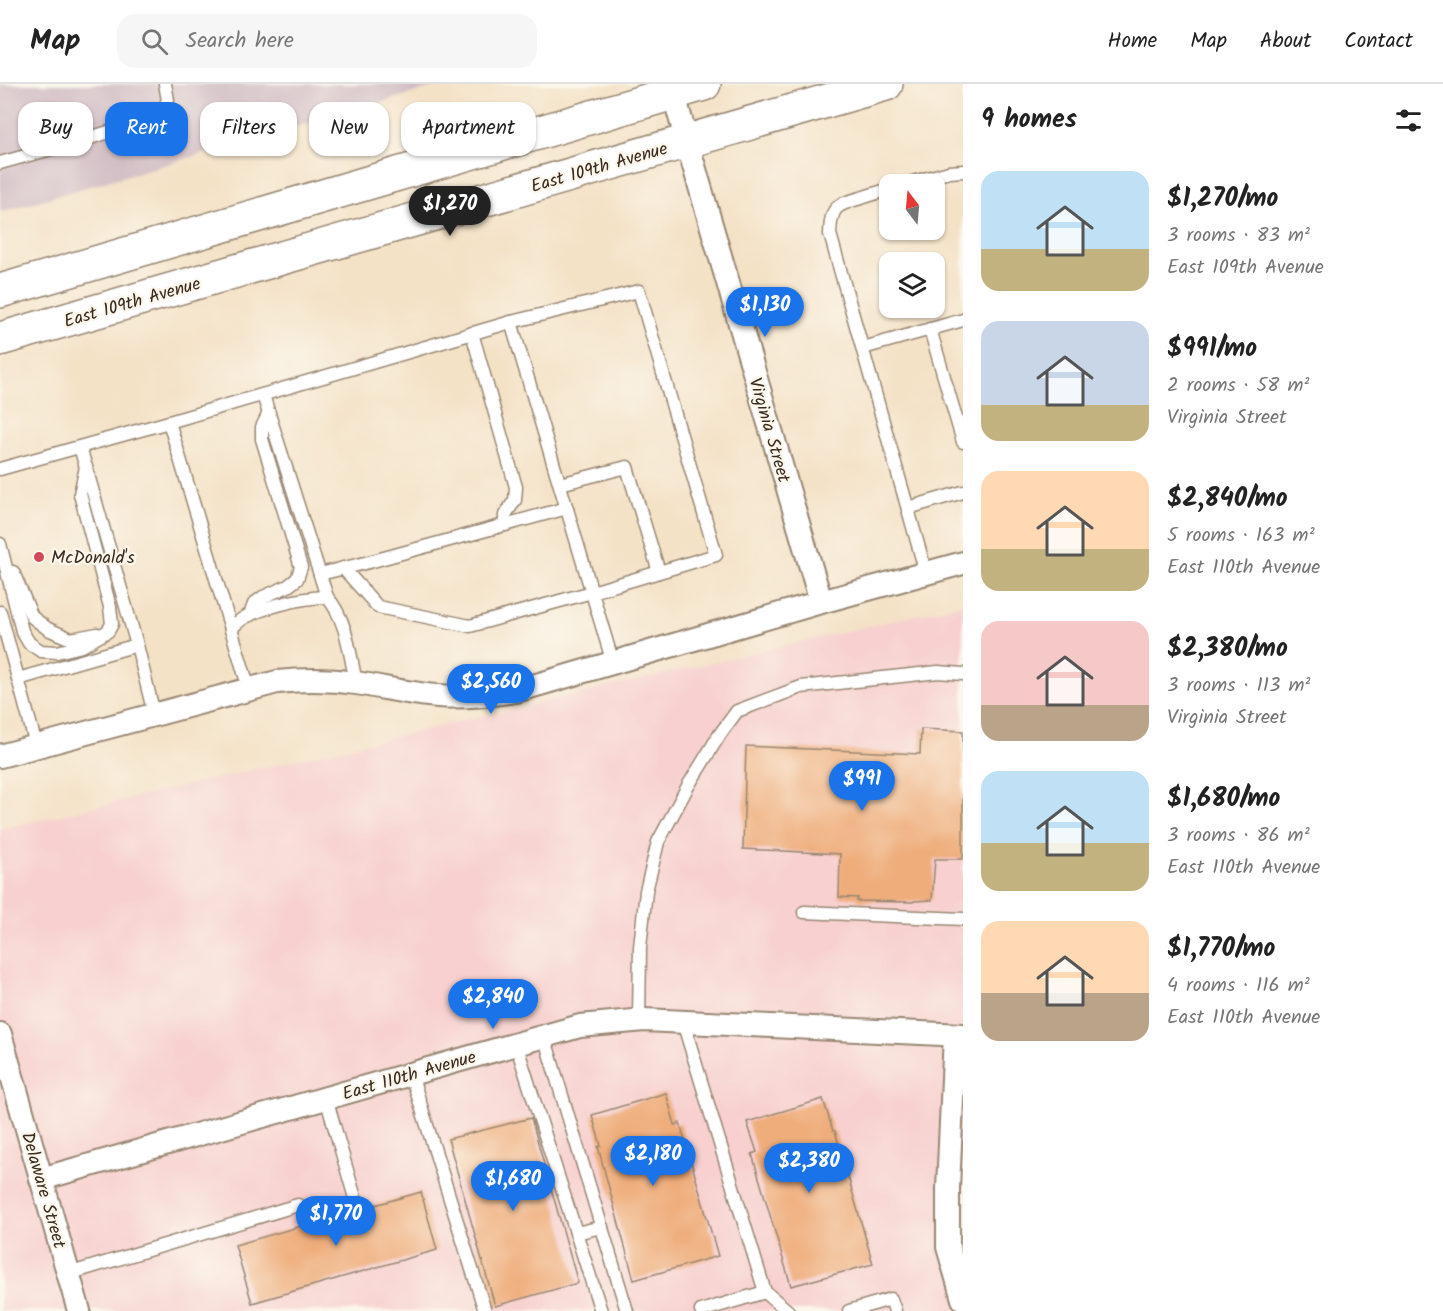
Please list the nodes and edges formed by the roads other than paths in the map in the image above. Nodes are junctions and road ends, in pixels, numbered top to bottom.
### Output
1 (165, 84) edge
2 (886, 84) edge
3 (683, 87) edge
4 (687, 142) junction
5 (0, 163) edge
6 (963, 171) edge
7 (942, 174) edge
8 (879, 192) edge
9 (0, 291) edge
10 (963, 320) edge
11 (511, 322) junction
12 (930, 329) junction
13 (472, 333) junction
14 (0, 339) edge
15 (863, 348) junction
16 (263, 394) junction
17 (269, 413) junction
18 (168, 422) junction
19 (963, 442) edge
20 (80, 447) junction
21 (86, 467) junction
22 (0, 469) edge
23 (560, 484) junction
24 (963, 492) edge
25 (567, 508) junction
26 (908, 508) junction
27 (505, 525) junction
28 (0, 544) edge
29 (963, 563) edge
30 (343, 568) junction
31 (659, 572) junction
32 (926, 573) junction
33 (320, 574) junction
34 (592, 592) junction
35 (327, 597) junction
36 (821, 602) junction
37 (0, 612) edge
38 (250, 615) junction
39 (231, 630) junction
40 (108, 631) junction
41 (137, 645) junction
42 (613, 663) junction
43 (963, 674) edge
44 (18, 680) junction
45 (356, 683) junction
46 (249, 689) junction
47 (154, 714) junction
48 (36, 745) junction
49 (0, 756) edge
50 (804, 912) dead end
51 (963, 919) edge
52 (639, 1021) junction
53 (683, 1022) junction
54 (0, 1034) edge
55 (959, 1035) edge
56 (544, 1036) junction
57 (516, 1044) junction
58 (4, 1063) edge
59 (411, 1074) junction
60 (326, 1098) junction
61 (41, 1179) junction
62 (355, 1198) dead end
63 (298, 1205) dead end
64 (602, 1227) junction
65 (576, 1233) junction
66 (68, 1274) junction
67 (765, 1292) junction
68 (963, 1299) edge
69 (78, 1311) edge
70 (485, 1311) edge
71 (601, 1311) edge
72 (627, 1311) edge
73 (701, 1311) edge
74 (788, 1311) edge
75 (849, 1311) edge
76 (895, 1311) edge

1 - 5 lane
2 - 4 main road, East 109th Avenue
3 - 4 street, Virginia Street
3 - 9 main road
4 - 14 main road, East 109th Avenue
4 - 36 street, Virginia Street
6 - 7 lane
8 - 15 lane
10 - 12 lane
11 - 13 lane
11 - 23 lane
11 - 31 lane
12 - 15 lane
12 - 19 lane
13 - 16 lane
13 - 27 lane
15 - 26 lane
16 - 17 lane
16 - 18 lane
17 - 33 lane
17 - 38 lane
18 - 20 lane
18 - 39 lane
20 - 21 lane
20 - 22 lane
21 - 40 lane
21 - 41 lane
23 - 25 lane
23 - 31 lane
24 - 26 lane
25 - 27 lane
25 - 34 lane
26 - 32 lane
27 - 30 lane
28 - 40 lane
28 - 40 lane
29 - 32 street
30 - 33 lane
30 - 34 lane
31 - 34 lane
32 - 36 street
33 - 35 lane
34 - 42 lane
35 - 38 lane
35 - 45 lane
36 - 42 street
37 - 44 lane
38 - 39 lane
39 - 46 lane
41 - 44 lane
41 - 47 lane
42 - 45 street
43 - 52 lane
44 - 48 lane
45 - 46 street
46 - 47 street
47 - 48 street
48 - 49 street
50 - 51 lane
52 - 53 street, East 110th Avenue
52 - 56 street, East 110th Avenue
53 - 55 street, East 110th Avenue
53 - 67 lane
54 - 58 street, Delaware Street
55 - 68 street
56 - 57 street, East 110th Avenue
56 - 64 lane
57 - 59 street, East 110th Avenue
57 - 65 lane
58 - 61 street, Delaware Street
59 - 60 street, East 110th Avenue
59 - 70 lane
60 - 61 street, East 110th Avenue
60 - 62 lane
61 - 66 street, Delaware Street
63 - 66 lane
64 - 65 lane
64 - 72 lane
65 - 71 lane
66 - 69 street, Delaware Street
67 - 73 lane
67 - 74 lane
75 - 76 lane

